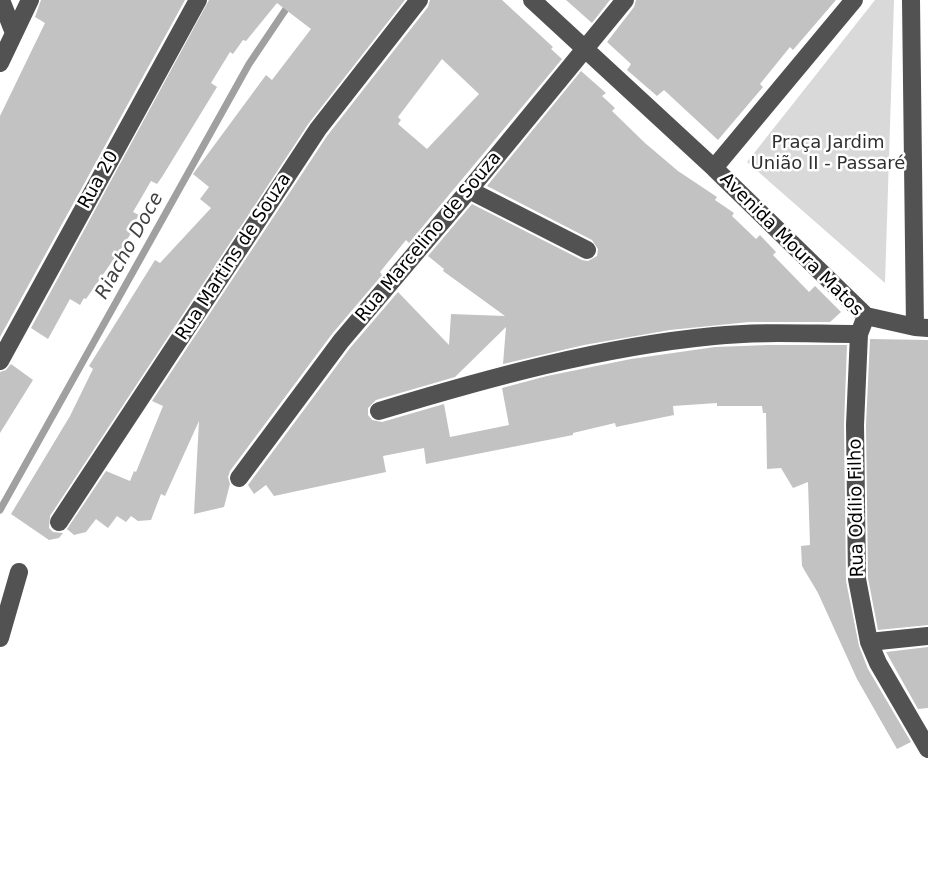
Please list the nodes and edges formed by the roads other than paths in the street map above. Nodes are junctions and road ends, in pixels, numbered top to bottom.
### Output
1 (1, 0) edge
2 (30, 0) edge
3 (198, 0) edge
4 (419, 0) edge
5 (532, 0) edge
6 (625, 0) edge
7 (853, 0) edge
8 (911, 0) edge
9 (13, 33) junction
10 (586, 49) junction
11 (0, 63) edge
12 (714, 168) junction
13 (469, 190) junction
14 (587, 250) dead end
15 (866, 316) junction
16 (922, 327) edge
17 (859, 334) junction
18 (0, 360) edge
19 (379, 411) dead end
20 (239, 478) dead end
21 (59, 522) dead end
22 (19, 572) dead end
23 (928, 636) edge
24 (0, 638) edge
25 (869, 642) junction
26 (928, 749) edge

1 - 9 street
2 - 9 street
3 - 18 street, Rua 20
4 - 21 street, Rua Martins de Souza
5 - 10 street, Avenida Moura Matos
6 - 10 street, Rua Marcelino de Souza
7 - 12 street
8 - 16 street
9 - 11 street
10 - 12 street, Avenida Moura Matos
10 - 13 street, Rua Marcelino de Souza
12 - 15 street, Avenida Moura Matos
13 - 14 street
13 - 20 street, Rua Marcelino de Souza
15 - 16 street
15 - 17 street, Avenida Moura Matos
17 - 19 street, Avenida Moura Matos
17 - 25 street, Rua Odílio Filho
22 - 24 street
23 - 25 street
25 - 26 street, Rua Odílio Filho

